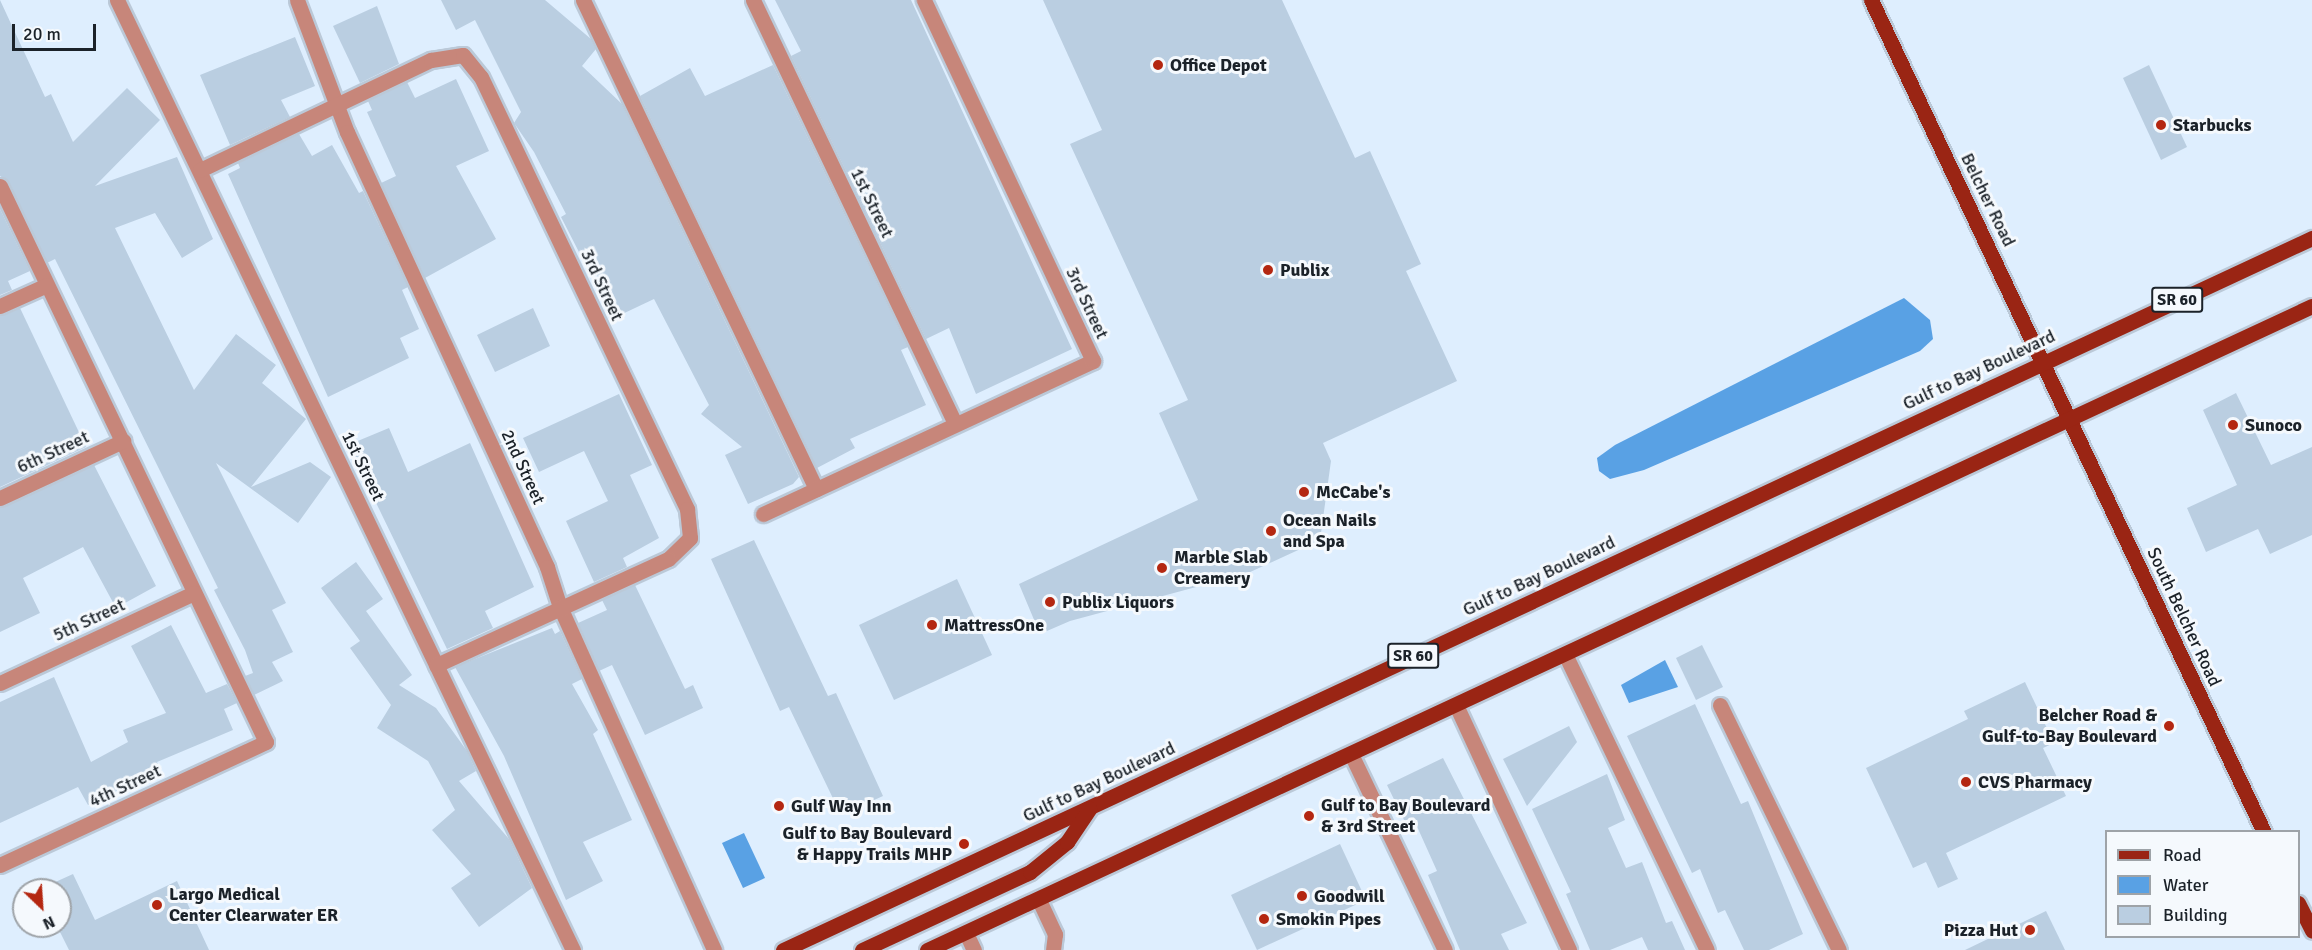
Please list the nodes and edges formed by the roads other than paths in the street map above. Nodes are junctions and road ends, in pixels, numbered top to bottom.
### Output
1 (117, 0) edge
2 (297, 0) edge
3 (583, 0) edge
4 (753, 0) edge
5 (924, 0) edge
6 (1871, 0) edge
7 (341, 104) junction
8 (200, 170) junction
9 (0, 186) edge
10 (2312, 238) edge
11 (47, 285) junction
12 (0, 306) edge
13 (2312, 306) edge
14 (2042, 363) junction
15 (2068, 419) junction
16 (955, 423) junction
17 (123, 441) junction
18 (816, 489) junction
19 (0, 498) edge
20 (763, 514) dead end
21 (194, 593) junction
22 (560, 607) junction
23 (1565, 654) junction
24 (436, 665) junction
25 (0, 683) edge
26 (1456, 705) junction
27 (1720, 705) dead end
28 (1351, 754) junction
29 (1089, 807) junction
30 (2264, 830) edge
31 (0, 865) edge
32 (1039, 900) junction
33 (2300, 907) edge
34 (2312, 931) edge
35 (966, 933) junction
36 (1834, 948) edge
37 (573, 950) edge
38 (714, 950) edge
39 (783, 950) edge
40 (862, 950) edge
41 (927, 950) edge
42 (974, 950) edge
43 (1053, 950) edge
44 (1445, 950) edge
45 (1569, 950) edge
46 (1707, 950) edge

1 - 8 street, 1st Street
2 - 7 street, 2nd Street
3 - 18 street
4 - 16 street, 1st Street
5 - 16 street, 3rd Street
6 - 14 main road, Belcher Road
7 - 8 street
7 - 22 street, 2nd Street
7 - 22 street, 3rd Street
8 - 24 street, 1st Street
9 - 11 street
10 - 14 main road, Gulf to Bay Boulevard / SR 60
11 - 12 street
11 - 17 street
13 - 15 main road
14 - 15 main road, Belcher Road
14 - 29 main road, Gulf to Bay Boulevard / SR 60
15 - 23 main road
15 - 30 main road, South Belcher Road
16 - 18 street
17 - 19 street, 6th Street
17 - 21 street
18 - 20 street
21 - 25 street, 5th Street
21 - 31 street, 4th Street
22 - 24 street
22 - 38 street, 2nd Street
23 - 26 main road
23 - 46 street
24 - 37 street, 1st Street
26 - 28 main road
26 - 45 street
27 - 36 street
28 - 32 main road
28 - 44 street
29 - 39 main road, Gulf to Bay Boulevard / SR 60
29 - 40 main road
32 - 35 main road
32 - 43 street
33 - 34 main road
35 - 41 main road
35 - 42 street

